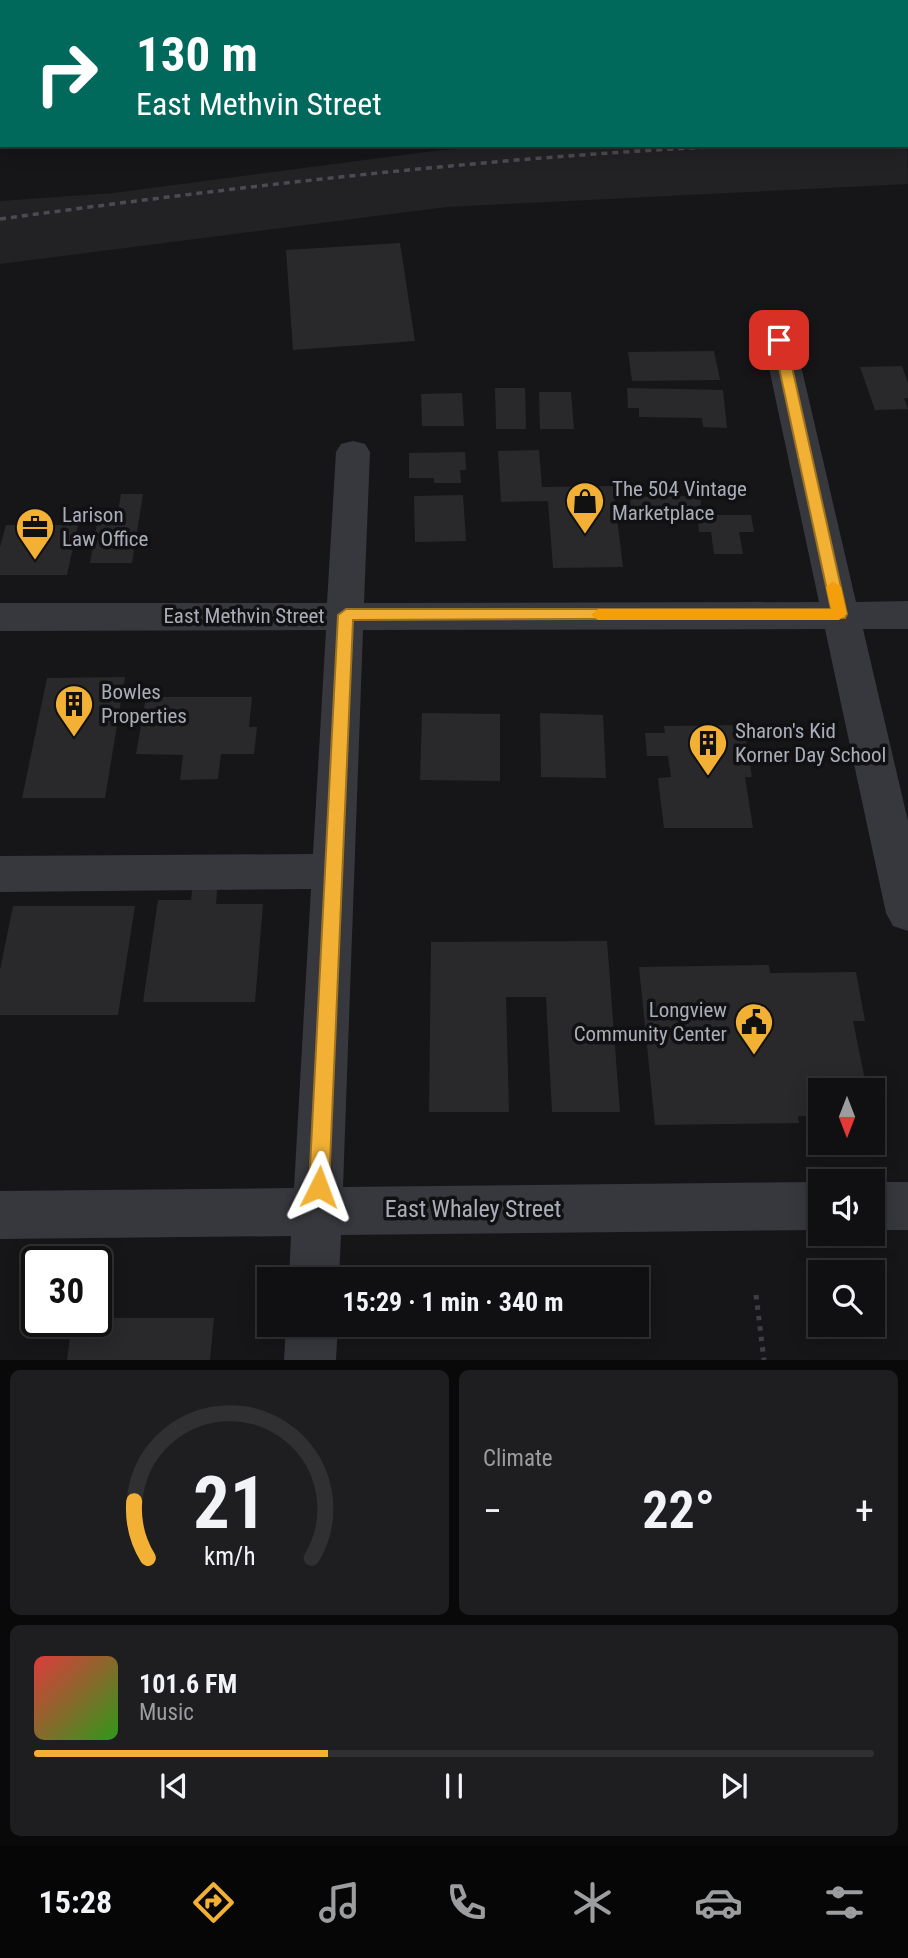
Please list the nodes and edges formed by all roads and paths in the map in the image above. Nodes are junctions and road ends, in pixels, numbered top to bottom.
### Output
1 (779, 340) dead end
2 (353, 452) dead end
3 (839, 614) junction
4 (346, 615) junction
5 (908, 615) edge
6 (0, 617) edge
7 (335, 871) junction
8 (0, 874) edge
9 (908, 913) edge
10 (808, 1206) edge
11 (885, 1206) edge
12 (908, 1206) edge
13 (317, 1210) junction
14 (0, 1214) edge
15 (315, 1267) edge
16 (756, 1295) dead end
17 (311, 1337) edge
18 (310, 1360) edge
19 (764, 1360) edge

1 - 3 street
2 - 4 street
3 - 4 street, East Methvin Street
3 - 5 street, East Methvin Street
3 - 9 street
4 - 6 street, East Methvin Street
4 - 7 street
7 - 8 street
7 - 13 street
10 - 13 street, East Whaley Street
11 - 12 street
13 - 14 street, East Whaley Street
13 - 15 street
16 - 19 path
17 - 18 street

